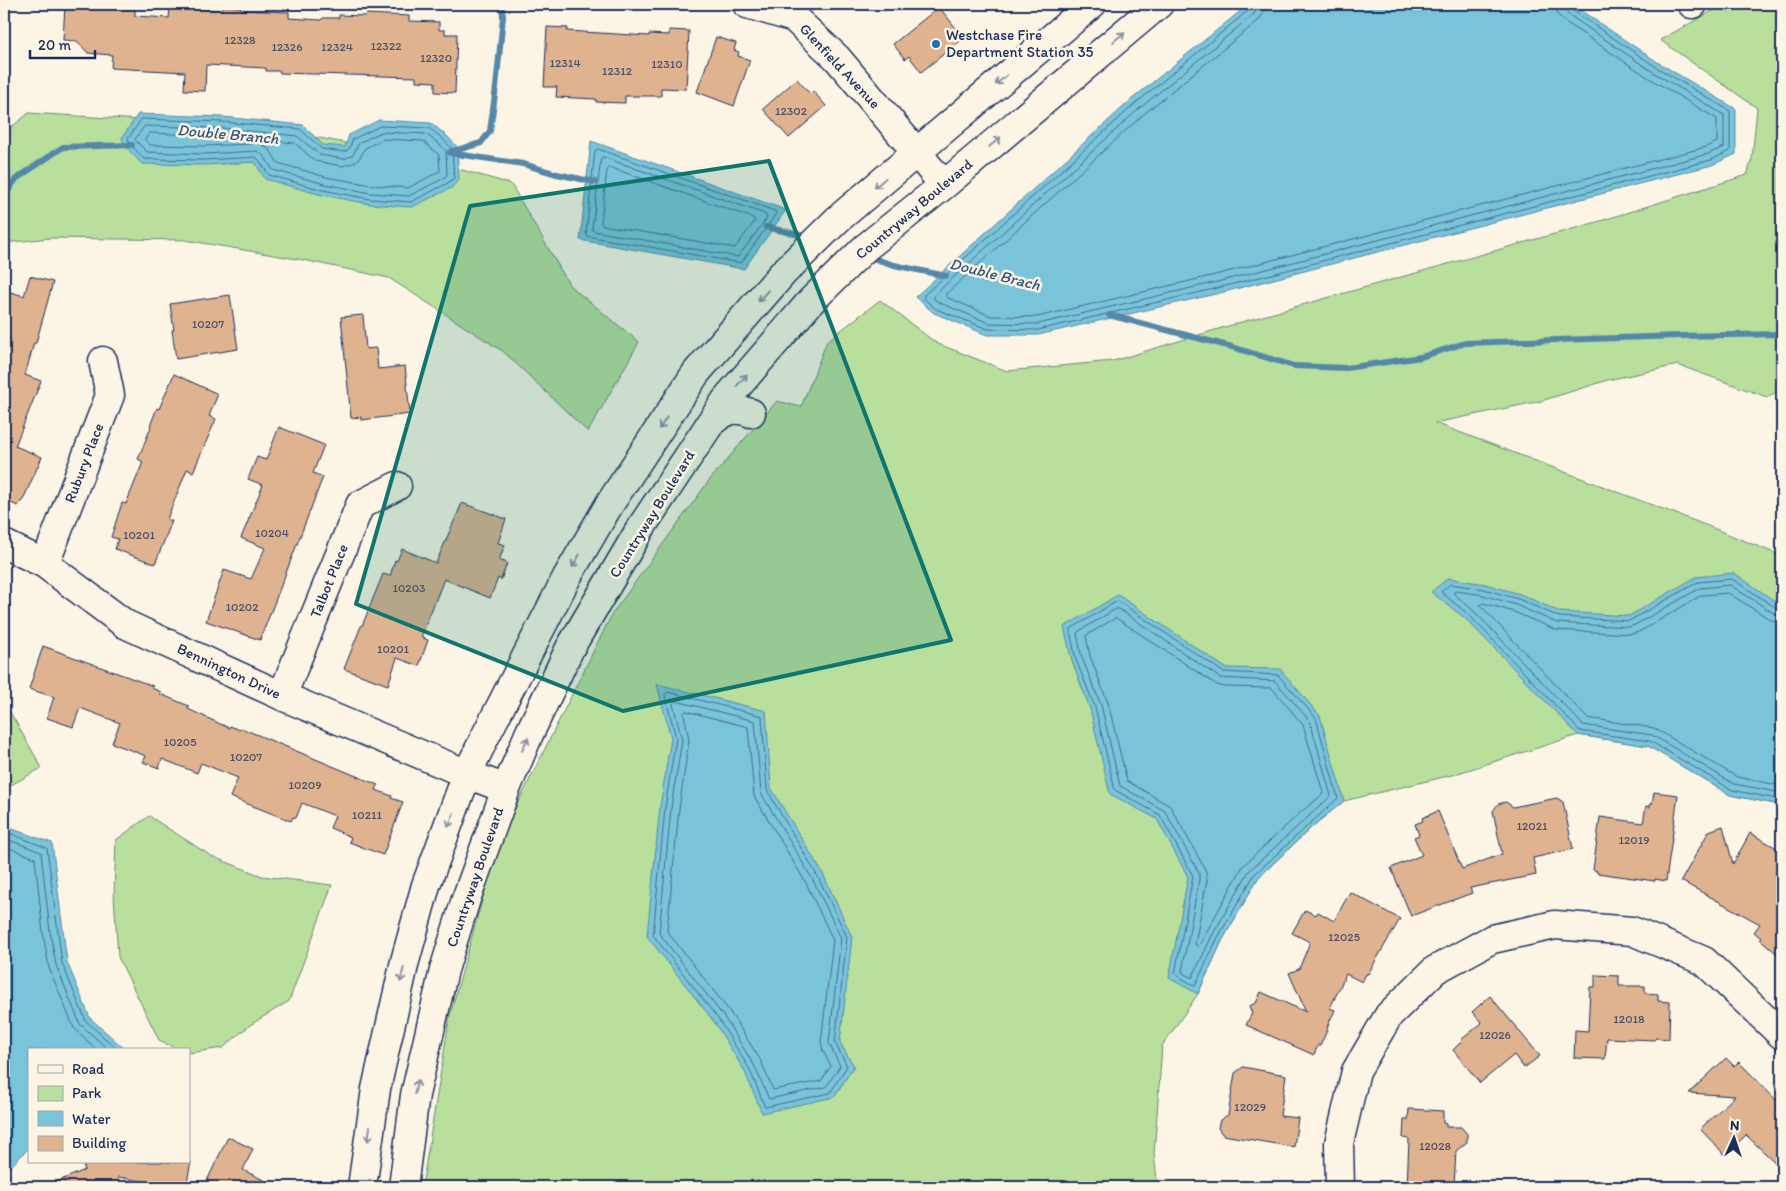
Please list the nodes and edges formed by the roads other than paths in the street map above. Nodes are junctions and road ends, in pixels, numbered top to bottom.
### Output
1 (748, 4) edge
2 (1092, 4) edge
3 (1159, 4) edge
4 (917, 152) junction
5 (944, 185) junction
6 (103, 361) dead end
7 (751, 413) dead end
8 (710, 423) junction
9 (397, 486) dead end
10 (4, 544) edge
11 (46, 564) junction
12 (282, 696) junction
13 (468, 774) junction
14 (506, 789) junction
15 (1782, 1035) edge
16 (362, 1187) edge
17 (403, 1187) edge
18 (1340, 1187) edge

1 - 4 street, Glenfield Avenue
2 -> 4 street
5 -> 3 street, Countryway Boulevard
4 - 5 street, Glenfield Avenue
4 -> 13 street
8 -> 5 street, Countryway Boulevard
6 - 11 street, Rubury Place
7 - 8 street
14 -> 8 street, Countryway Boulevard
9 - 12 street, Talbot Place
10 - 11 street, Bennington Drive
11 - 12 street, Bennington Drive
12 - 13 street, Bennington Drive
13 - 14 street, Bennington Drive
13 -> 16 street
17 -> 14 street, Countryway Boulevard
15 - 18 street

